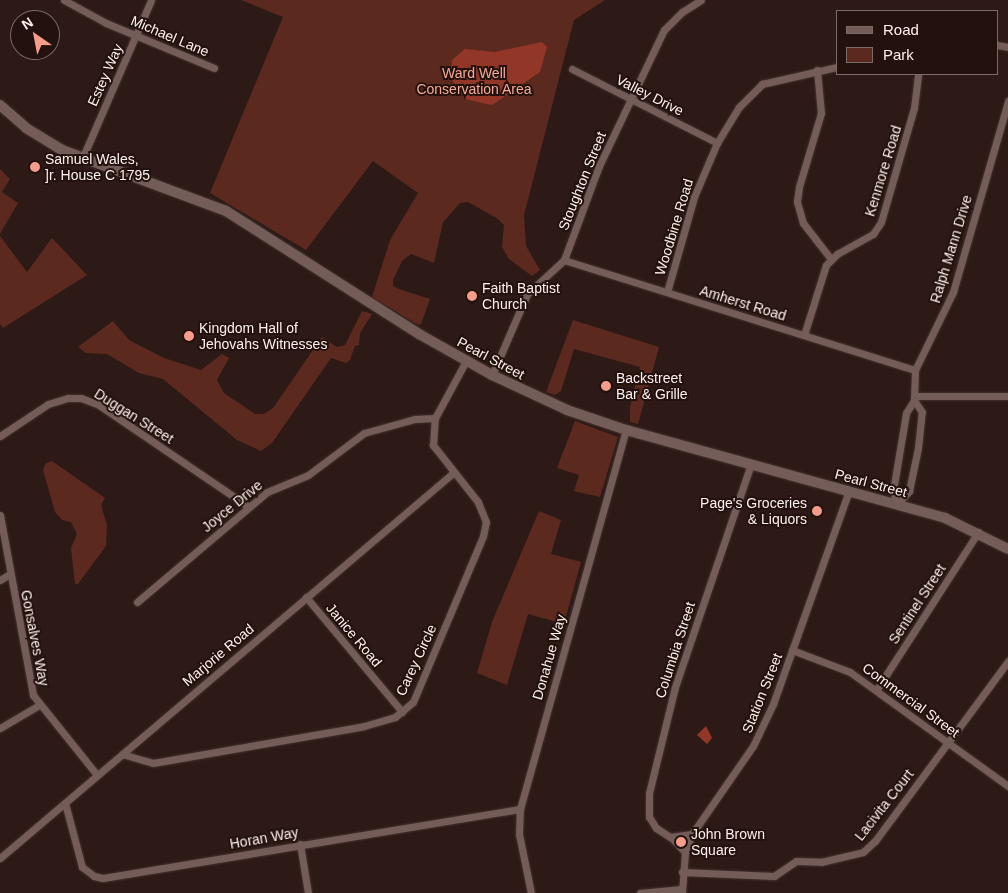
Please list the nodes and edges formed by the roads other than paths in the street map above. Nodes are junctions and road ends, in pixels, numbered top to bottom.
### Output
1 (64, 0) edge
2 (151, 0) edge
3 (701, 0) edge
4 (136, 35) junction
5 (836, 66) edge
6 (214, 68) dead end
7 (572, 69) dead end
8 (817, 70) junction
9 (918, 75) edge
10 (630, 99) junction
11 (1008, 102) edge
12 (0, 105) edge
13 (1005, 125) edge
14 (717, 143) junction
15 (82, 159) junction
16 (831, 259) junction
17 (564, 260) junction
18 (666, 292) junction
19 (804, 335) junction
20 (466, 361) junction
21 (915, 370) junction
22 (492, 375) junction
23 (1008, 396) edge
24 (914, 398) junction
25 (435, 418) junction
26 (626, 430) junction
27 (0, 436) edge
28 (751, 464) junction
29 (453, 472) junction
30 (849, 491) junction
31 (897, 504) junction
32 (249, 507) junction
33 (0, 515) edge
34 (979, 532) junction
35 (1008, 549) edge
36 (10, 574) junction
37 (0, 580) edge
38 (306, 597) junction
39 (137, 602) dead end
40 (792, 650) junction
41 (1008, 661) edge
42 (877, 689) junction
43 (39, 705) junction
44 (402, 712) junction
45 (0, 728) edge
46 (947, 742) junction
47 (122, 754) junction
48 (97, 775) junction
49 (1008, 786) edge
50 (64, 803) junction
51 (520, 810) junction
52 (692, 834) junction
53 (670, 837) junction
54 (300, 844) junction
55 (685, 852) junction
56 (0, 858) edge
57 (682, 872) junction
58 (682, 891) edge
59 (308, 893) edge
60 (531, 893) edge
61 (640, 893) edge

1 - 4 street, Michael Lane
2 - 4 street, Estey Way
3 - 10 street, Stoughton Street
4 - 6 street, Michael Lane
4 - 15 street, Estey Way
5 - 8 street, Woodbine Road
7 - 10 street, Valley Drive
8 - 14 street, Woodbine Road
8 - 16 street
9 - 16 street, Kenmore Road
10 - 14 street, Valley Drive
10 - 17 street, Stoughton Street
11 - 13 street, Ralph Mann Drive
12 - 15 main road, Pearl Street
13 - 21 street, Ralph Mann Drive
14 - 18 street, Woodbine Road
15 - 20 main road, Pearl Street
16 - 19 street
17 - 18 street, Amherst Road
17 - 22 street, Stoughton Street
18 - 19 street, Amherst Road
19 - 21 street, Amherst Road
20 - 22 main road, Pearl Street
20 - 25 street, Carey Circle
21 - 24 street, Ralph Mann Drive
22 - 26 main road, Pearl Street
23 - 24 street
24 - 31 street, Ralph Mann Drive
24 - 31 street, Ralph Mann Drive
25 - 29 street, Carey Circle
25 - 32 street, Joyce Drive
26 - 28 main road, Pearl Street
26 - 51 street, Donahue Way
27 - 32 street, Duggan Street
28 - 30 main road, Pearl Street
28 - 53 street, Columbia Street
29 - 38 street, Marjorie Road
29 - 44 street, Carey Circle
30 - 31 main road, Pearl Street
30 - 40 street, Station Street
31 - 34 main road, Pearl Street
32 - 39 street, Joyce Drive
33 - 36 street, Gonsalves Way
34 - 35 main road, Pearl Street
34 - 42 street, Sentinel Street
36 - 37 street
36 - 43 street, Gonsalves Way
38 - 44 street, Janice Road
38 - 47 street, Marjorie Road
40 - 42 street, Commercial Street
40 - 52 street, Station Street
41 - 46 street, Lacivita Court
42 - 46 street, Commercial Street
43 - 45 street
43 - 48 street, Gonsalves Way
44 - 47 street, Carey Circle
46 - 49 street, Commercial Street
46 - 57 street, Lacivita Court
47 - 48 street, Marjorie Road
48 - 50 street, Marjorie Road
50 - 54 street, Horan Way
50 - 56 street, Marjorie Road
51 - 54 street, Horan Way
51 - 60 street, Donahue Way
52 - 53 street
52 - 55 street, Station Street
53 - 55 street, Columbia Street
54 - 59 street
55 - 57 street, Station Street
57 - 58 street, Station Street
58 - 61 street

